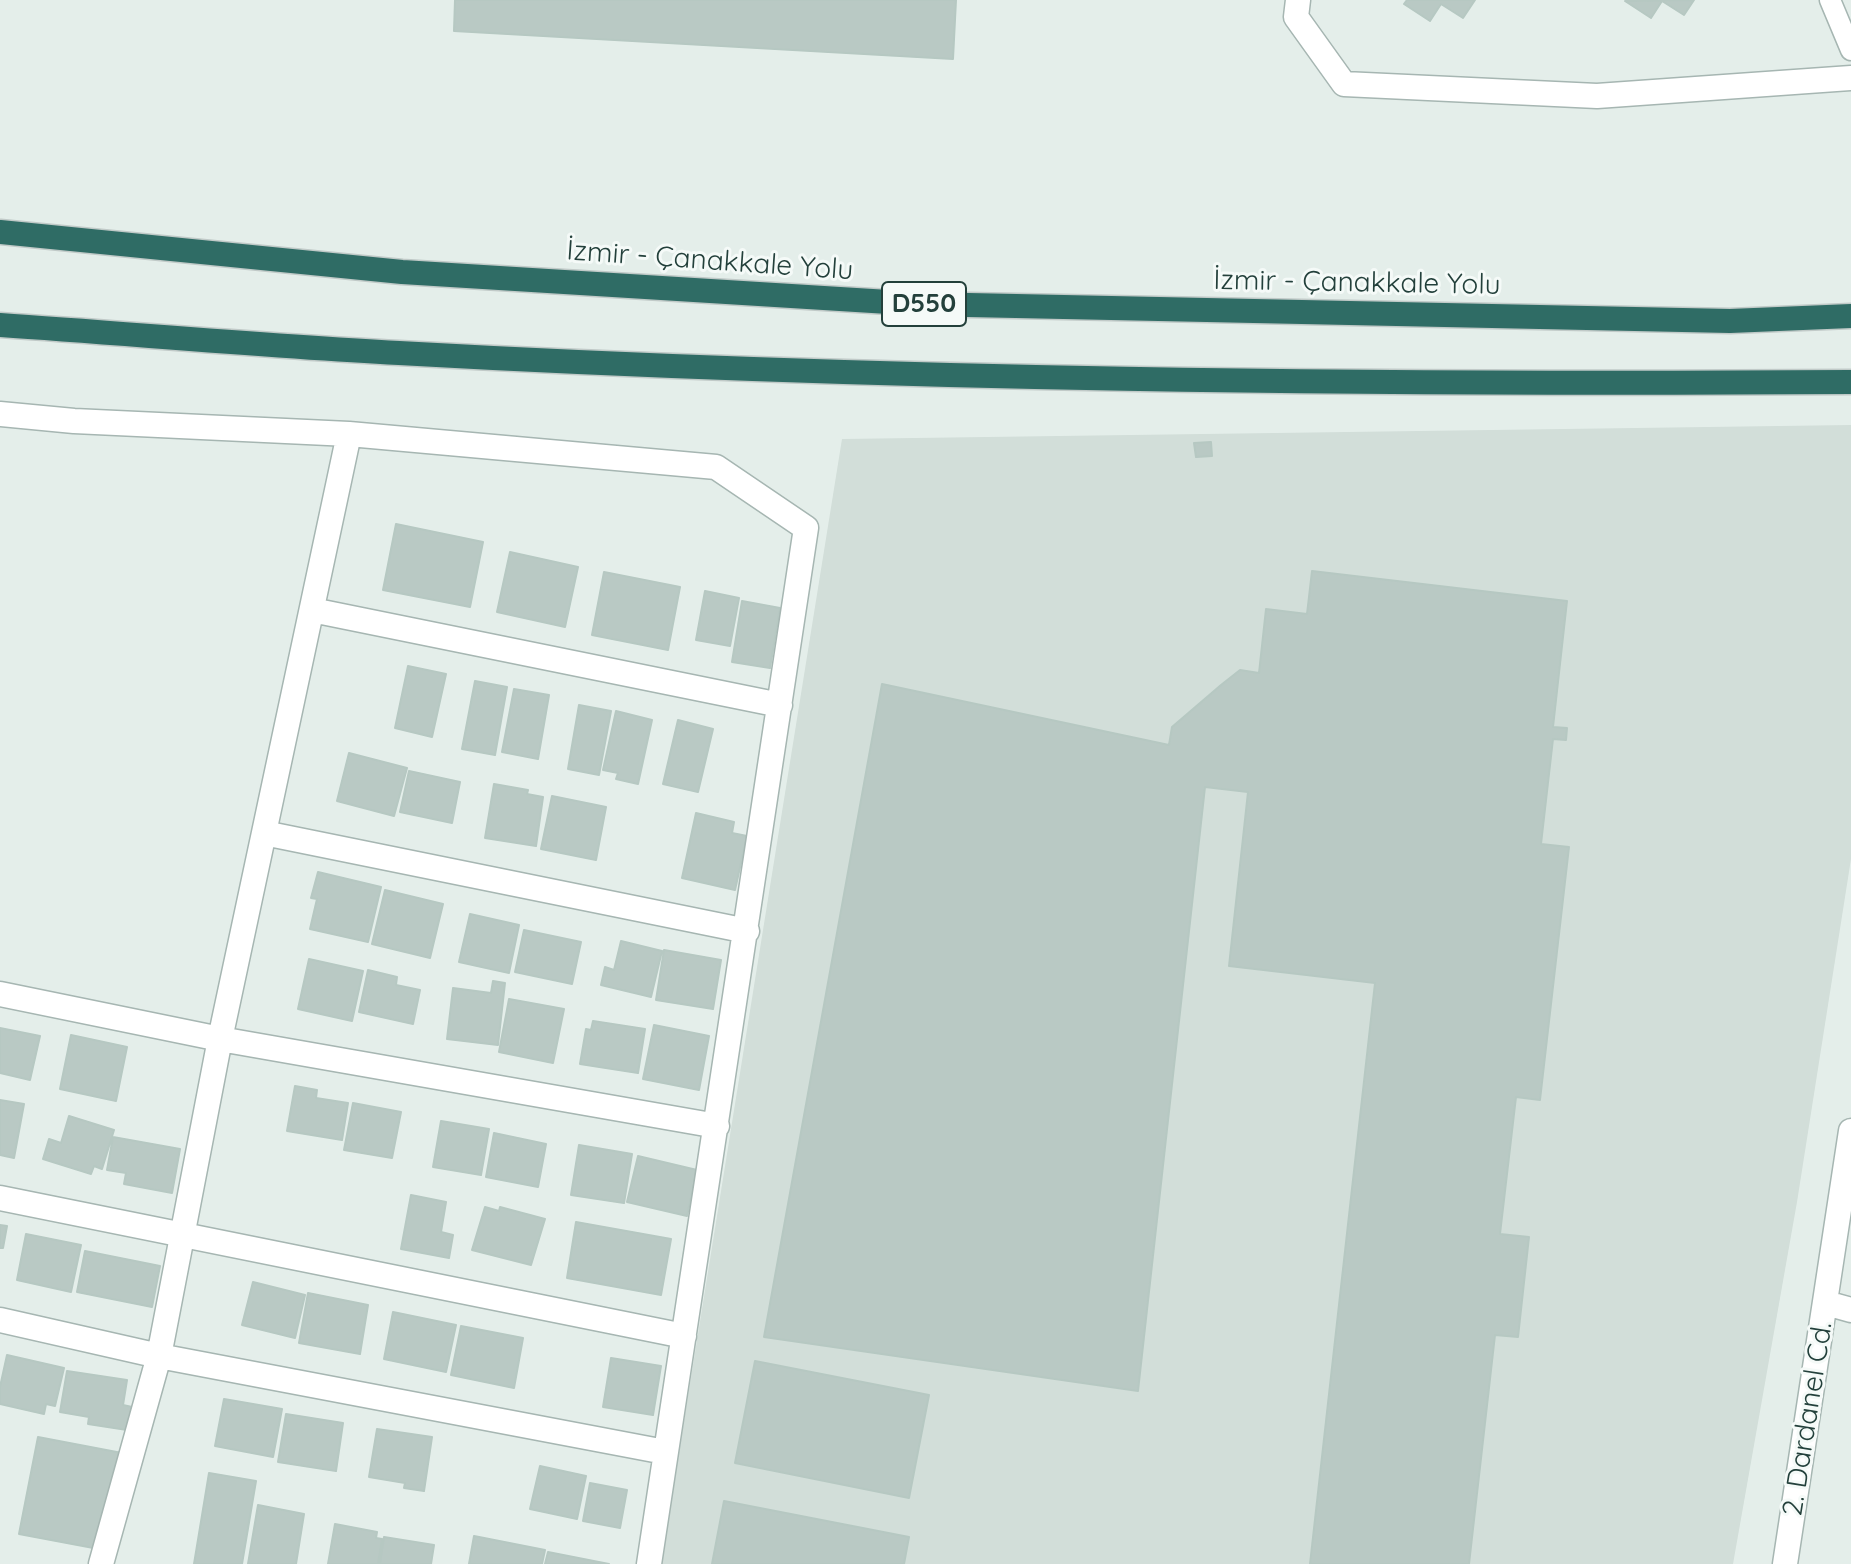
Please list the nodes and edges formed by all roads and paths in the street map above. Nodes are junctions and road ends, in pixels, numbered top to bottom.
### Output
1 (1298, 0) edge
2 (1830, 0) edge
3 (1851, 50) edge
4 (1851, 78) edge
5 (0, 232) edge
6 (1851, 316) edge
7 (0, 325) edge
8 (1851, 382) edge
9 (0, 414) edge
10 (349, 434) junction
11 (312, 610) junction
12 (780, 705) junction
13 (264, 833) junction
14 (747, 931) junction
15 (0, 994) edge
16 (220, 1039) junction
17 (717, 1126) junction
18 (1851, 1131) edge
19 (0, 1198) edge
20 (183, 1236) junction
21 (1826, 1303) junction
22 (1851, 1310) edge
23 (0, 1320) edge
24 (684, 1336) junction
25 (159, 1356) junction
26 (665, 1452) junction
27 (101, 1564) edge
28 (649, 1564) edge
29 (1785, 1564) edge

1 - 4 street
2 - 3 lane
5 - 6 highway, İzmir - Çanakkale Yolu / D550
7 - 8 highway
9 - 10 street
10 - 11 street
10 - 12 street
11 - 12 street
11 - 13 street
12 - 14 street
13 - 14 street
13 - 16 street
14 - 17 street
15 - 16 street
16 - 17 street
16 - 20 street
17 - 24 street
18 - 21 street, 2. Dardanel Cd.
19 - 20 street
20 - 24 street
20 - 25 street
21 - 22 street
21 - 29 street, 2. Dardanel Cd.
23 - 25 street
24 - 26 street
25 - 26 street
25 - 27 street
26 - 28 street

